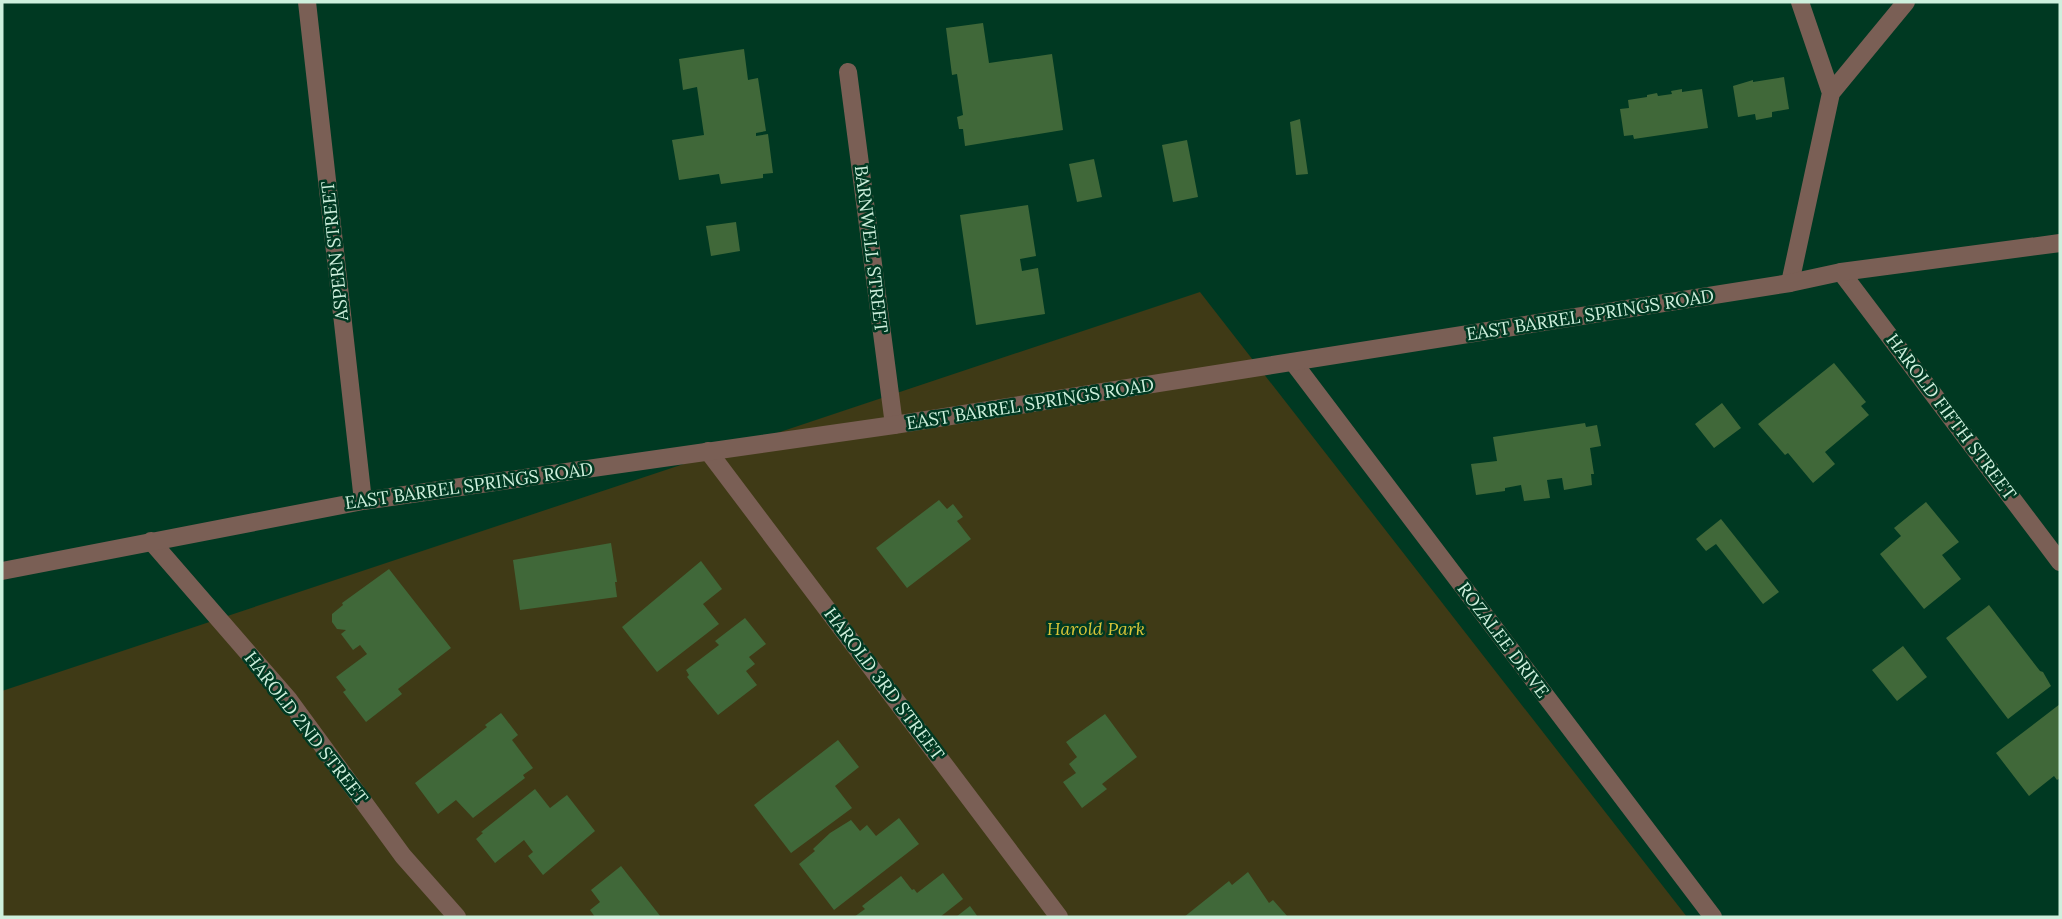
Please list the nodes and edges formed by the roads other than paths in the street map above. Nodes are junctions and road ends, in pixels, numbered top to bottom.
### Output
1 (307, 2) edge
2 (1800, 2) edge
3 (1906, 2) edge
4 (848, 72) dead end
5 (1831, 93) junction
6 (2060, 243) edge
7 (1841, 272) junction
8 (1790, 283) junction
9 (1293, 362) junction
10 (894, 425) junction
11 (708, 451) junction
12 (363, 501) junction
13 (150, 541) junction
14 (2060, 562) edge
15 (2, 571) edge
16 (457, 917) edge
17 (1059, 917) edge
18 (1713, 917) edge

1 - 12 street, ASPERN STREET
2 - 5 street
3 - 5 street
4 - 10 street, BARNWELL STREET
5 - 8 street
6 - 7 street, EAST BARREL SPRINGS ROAD
7 - 8 street, EAST BARREL SPRINGS ROAD
7 - 14 street, HAROLD FIFTH STREET
8 - 9 street, EAST BARREL SPRINGS ROAD
9 - 10 street, EAST BARREL SPRINGS ROAD
9 - 18 street, ROZALEE DRIVE
10 - 11 street, EAST BARREL SPRINGS ROAD
11 - 12 street, EAST BARREL SPRINGS ROAD
11 - 17 street, HAROLD 3RD STREET
12 - 13 street, EAST BARREL SPRINGS ROAD
13 - 15 street, EAST BARREL SPRINGS ROAD
13 - 16 street, HAROLD 2ND STREET

